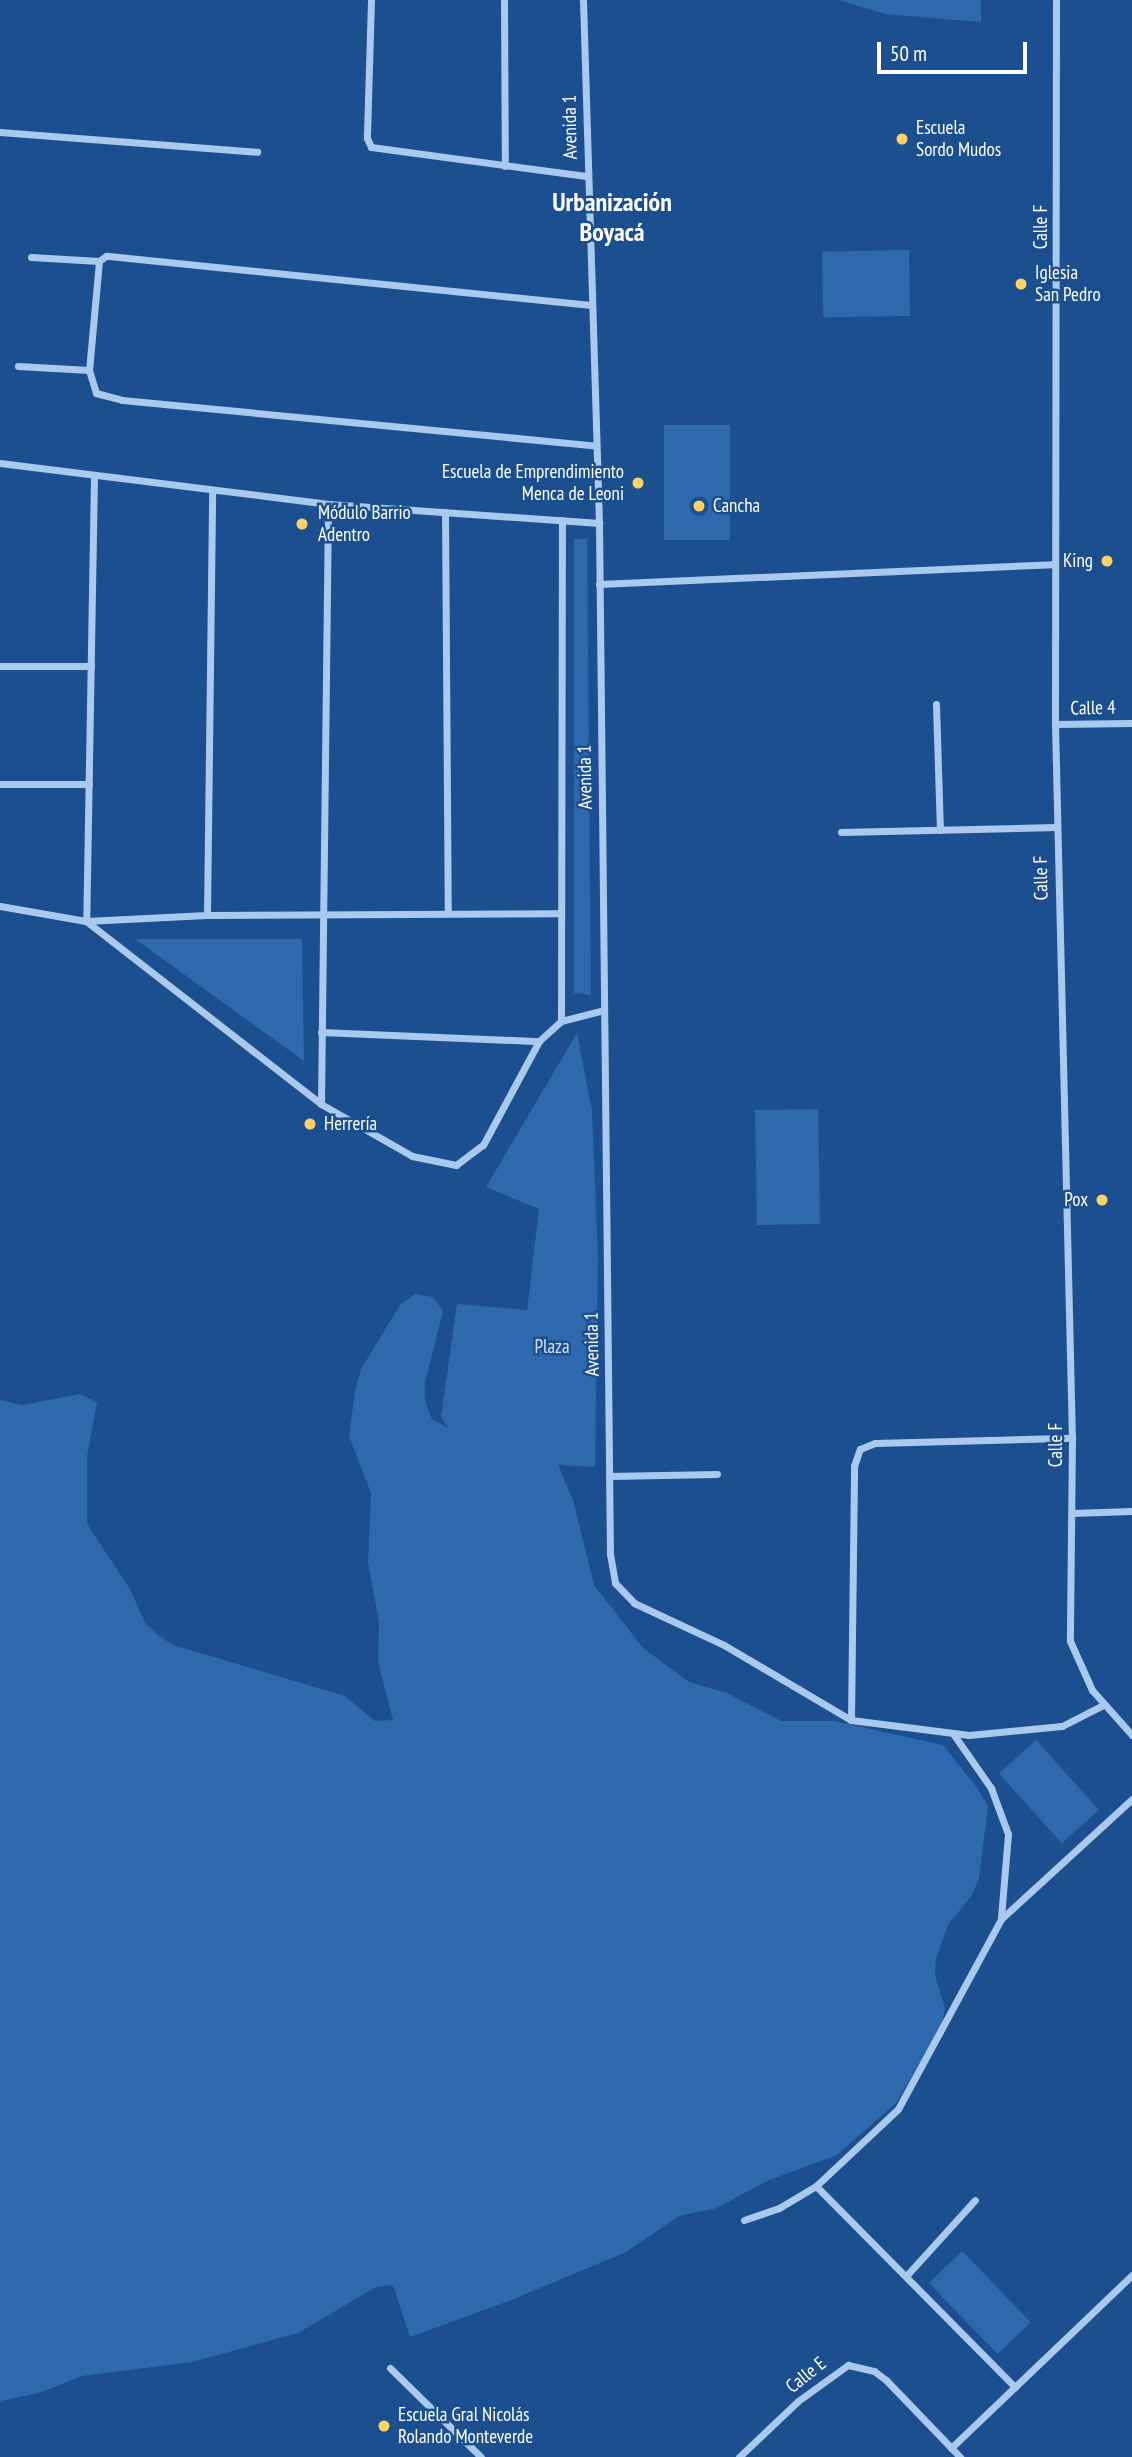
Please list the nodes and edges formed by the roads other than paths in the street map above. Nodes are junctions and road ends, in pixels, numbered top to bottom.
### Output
1 (371, 0) edge
2 (504, 0) edge
3 (583, 0) edge
4 (1056, 0) edge
5 (0, 132) edge
6 (257, 152) dead end
7 (505, 166) junction
8 (586, 176) junction
9 (31, 257) dead end
10 (99, 261) junction
11 (591, 306) junction
12 (18, 366) dead end
13 (89, 370) junction
14 (596, 446) junction
15 (0, 463) edge
16 (94, 477) junction
17 (212, 491) junction
18 (328, 504) junction
19 (445, 512) junction
20 (562, 520) junction
21 (599, 523) junction
22 (1054, 564) junction
23 (599, 584) junction
24 (0, 666) edge
25 (91, 666) junction
26 (936, 704) dead end
27 (1132, 723) edge
28 (1055, 724) junction
29 (0, 784) edge
30 (89, 784) junction
31 (1056, 827) junction
32 (940, 830) junction
33 (841, 832) dead end
34 (0, 905) edge
35 (321, 913) junction
36 (448, 913) junction
37 (559, 913) junction
38 (207, 915) junction
39 (86, 921) junction
40 (604, 1010) junction
41 (561, 1021) junction
42 (321, 1032) junction
43 (539, 1041) junction
44 (321, 1104) junction
45 (1072, 1438) junction
46 (717, 1474) dead end
47 (609, 1476) junction
48 (1132, 1511) edge
49 (1072, 1513) junction
50 (1103, 1706) junction
51 (851, 1720) junction
52 (954, 1735) junction
53 (1132, 1735) edge
54 (1132, 1799) edge
55 (1001, 1919) junction
56 (816, 2186) junction
57 (975, 2200) dead end
58 (744, 2220) dead end
59 (907, 2275) junction
60 (1132, 2275) edge
61 (390, 2368) dead end
62 (1015, 2387) junction
63 (951, 2448) junction
64 (481, 2457) edge
65 (739, 2457) edge
66 (960, 2457) edge

1 - 7 street
2 - 7 street
3 - 8 street, Avenida 1
4 - 22 street, Calle F
5 - 6 street
7 - 8 street
8 - 11 street, Avenida 1
9 - 10 street
10 - 11 street
10 - 13 street
11 - 14 street, Avenida 1
12 - 13 street
13 - 14 street
14 - 21 street, Avenida 1
15 - 16 street
16 - 17 street
16 - 25 street
17 - 18 street
17 - 38 street
18 - 19 street
18 - 35 street
19 - 20 street
19 - 36 street
20 - 21 street
20 - 37 street
21 - 23 street, Avenida 1
22 - 23 street
22 - 28 street, Calle F
23 - 40 street, Avenida 1
24 - 25 street
25 - 30 street
26 - 32 street
27 - 28 street, Calle 4
28 - 31 street, Calle F
29 - 30 street
30 - 39 street
31 - 32 street
31 - 45 street, Calle F
32 - 33 street
34 - 39 street
35 - 36 street
35 - 38 street
35 - 42 street
36 - 37 street
37 - 41 street
38 - 39 street
39 - 44 street
40 - 41 street
40 - 47 street, Avenida 1
41 - 43 street
42 - 43 street
42 - 44 street
43 - 44 street
45 - 49 street, Calle F
45 - 51 street
46 - 47 street
47 - 51 street, Avenida 1
48 - 49 street
49 - 50 street, Calle F
50 - 52 street
50 - 53 street, Calle F
51 - 52 street
52 - 55 street
54 - 55 street
55 - 56 street
56 - 58 street
56 - 59 street
57 - 59 street
59 - 62 street
60 - 62 street
61 - 64 street
62 - 63 street
63 - 65 street, Calle E
63 - 66 street, Calle E

